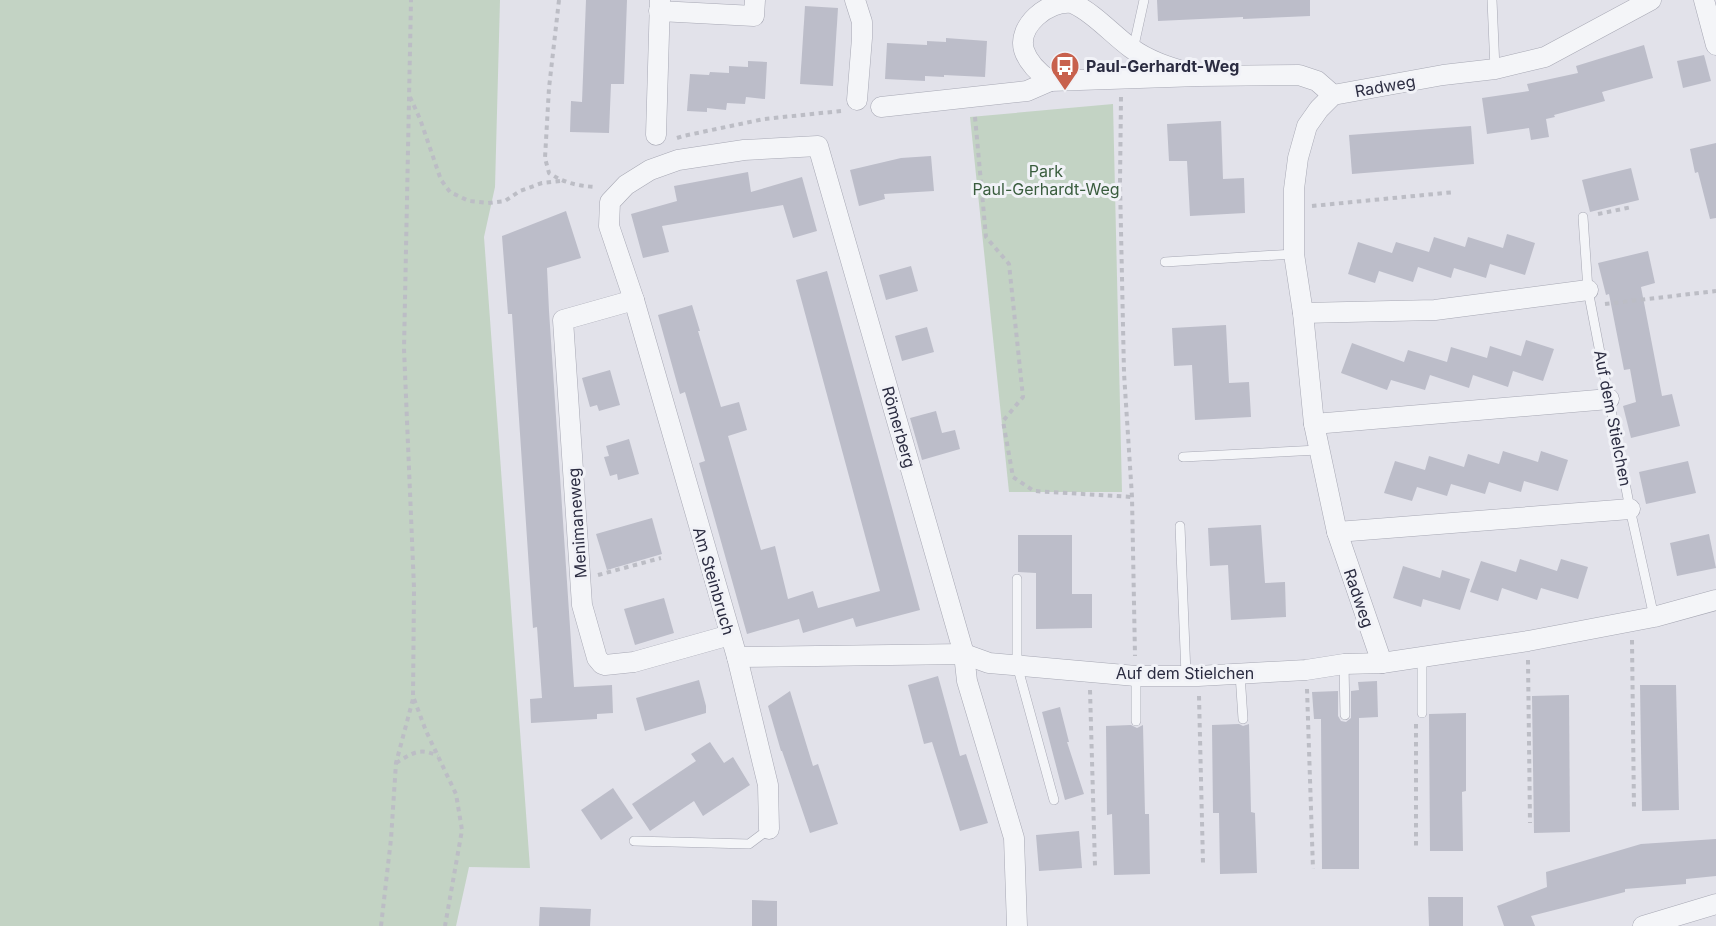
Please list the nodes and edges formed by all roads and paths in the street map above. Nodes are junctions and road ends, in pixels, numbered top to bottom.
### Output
1 (411, 0) edge
2 (559, 0) edge
3 (755, 0) edge
4 (855, 0) edge
5 (1144, 0) edge
6 (1492, 0) edge
7 (1651, 0) edge
8 (1704, 0) edge
9 (1045, 3) edge
10 (660, 5) edge
11 (1716, 45) edge
12 (1133, 50) junction
13 (1495, 69) junction
14 (1199, 76) junction
15 (1122, 78) junction
16 (1046, 82) junction
17 (1333, 95) junction
18 (409, 96) junction
19 (973, 96) junction
20 (857, 100) dead end
21 (881, 107) dead end
22 (656, 135) dead end
23 (560, 180) junction
24 (1455, 192) dead end
25 (606, 194) junction
26 (1632, 207) dead end
27 (1294, 208) junction
28 (1582, 217) joint
29 (1294, 254) junction
30 (1165, 262) dead end
31 (1716, 291) edge
32 (1590, 298) junction
33 (634, 300) junction
34 (1303, 313) junction
35 (1609, 399) junction
36 (1314, 424) junction
37 (1318, 450) junction
38 (1183, 457) dead end
39 (1132, 497) junction
40 (1630, 509) junction
41 (1180, 526) dead end
42 (1337, 532) junction
43 (661, 558) dead end
44 (1017, 579) dead end
45 (580, 580) junction
46 (1716, 600) edge
47 (1654, 617) junction
48 (1632, 621) junction
49 (730, 635) junction
50 (1528, 641) junction
51 (964, 654) junction
52 (737, 657) junction
53 (1422, 657) junction
54 (1344, 663) junction
55 (1382, 663) junction
56 (1017, 666) junction
57 (1306, 670) junction
58 (1089, 672) junction
59 (1240, 674) junction
60 (1136, 676) junction
61 (1192, 676) junction
62 (413, 699) junction
63 (1422, 713) joint
64 (1345, 715) dead end
65 (1243, 719) dead end
66 (1136, 721) dead end
67 (439, 756) junction
68 (396, 763) junction
69 (1054, 800) dead end
70 (1634, 810) dead end
71 (1530, 823) dead end
72 (769, 829) joint
73 (634, 842) dead end
74 (1416, 846) dead end
75 (1203, 863) dead end
76 (1095, 866) dead end
77 (1313, 869) dead end
78 (1716, 904) edge
79 (1671, 922) edge
80 (381, 926) edge
81 (445, 926) edge
82 (1017, 926) edge
83 (1643, 926) edge

1 - 18 path
2 - 23 path
3 - 10 street
4 - 20 street
5 - 12 lane
6 - 13 lane
7 - 13 street, Radweg
8 - 11 street
9 - 12 street
9 - 16 street
10 - 22 street
12 - 14 street
13 - 17 street, Radweg
14 - 15 street
14 - 17 street
15 - 16 street
15 - 39 path
16 - 19 street
17 - 27 street, Radweg
18 - 23 path
18 - 62 path
19 - 21 street
19 - 39 path
23 - 25 path
24 - 27 path
25 - 33 street, Am Steinbruch
25 - 51 street, Römerberg
26 - 28 path
27 - 29 street, Radweg
28 - 32 lane, Auf dem Stielchen
29 - 30 lane
29 - 34 street, Radweg
31 - 32 path
32 - 34 street
32 - 35 lane, Auf dem Stielchen
33 - 45 street, Menimaneweg
33 - 49 street, Am Steinbruch
34 - 36 street, Radweg
35 - 36 street
35 - 40 lane, Auf dem Stielchen
36 - 37 street, Radweg
37 - 38 lane
37 - 42 street, Radweg
39 - 60 path
40 - 42 street
40 - 47 lane, Auf dem Stielchen
41 - 61 lane
42 - 55 street, Radweg
43 - 45 path
44 - 56 lane
45 - 49 street, Menimaneweg
46 - 47 street, Auf dem Stielchen
47 - 48 street, Auf dem Stielchen
48 - 50 street, Auf dem Stielchen
48 - 70 path
49 - 52 street, Am Steinbruch
50 - 53 street, Auf dem Stielchen
50 - 71 path
51 - 52 street, Auf dem Stielchen
51 - 56 street, Auf dem Stielchen
51 - 82 street, Römerberg
52 - 72 street, Am Steinbruch
53 - 55 street, Auf dem Stielchen
53 - 63 lane
54 - 55 street, Auf dem Stielchen
54 - 57 street, Auf dem Stielchen
54 - 64 lane
56 - 58 street, Auf dem Stielchen
56 - 69 lane
57 - 59 street, Auf dem Stielchen
57 - 77 path
58 - 60 street, Auf dem Stielchen
58 - 76 path
59 - 61 street, Auf dem Stielchen
59 - 65 lane
60 - 61 street, Auf dem Stielchen
60 - 66 lane
61 - 75 path
62 - 67 path
62 - 68 path
63 - 74 path
67 - 68 path
67 - 81 path
68 - 80 path
72 - 73 lane, Am Steinbruch
78 - 79 street
79 - 83 street

